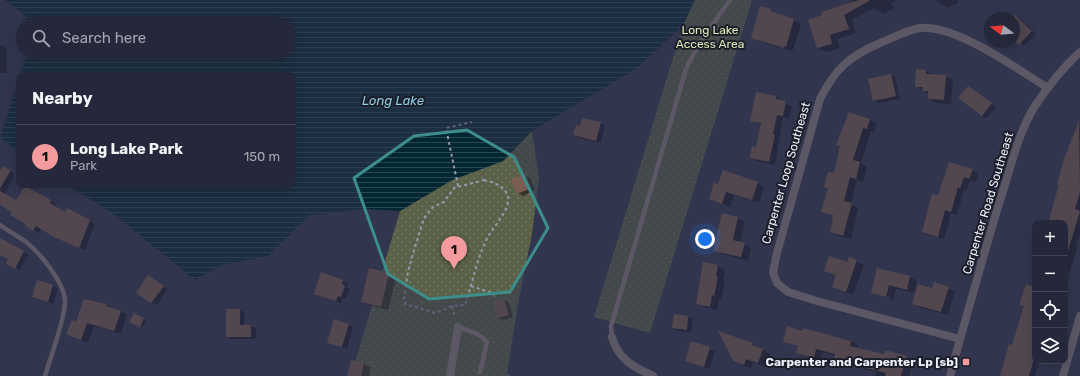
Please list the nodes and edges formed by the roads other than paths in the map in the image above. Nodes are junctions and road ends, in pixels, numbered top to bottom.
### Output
1 (730, 0) edge
2 (1080, 52) edge
3 (1048, 88) junction
4 (0, 225) edge
5 (1080, 316) edge
6 (458, 327) joint
7 (612, 337) joint
8 (960, 339) junction
9 (480, 372) dead end
10 (45, 376) edge
11 (450, 376) edge
12 (652, 376) edge
13 (950, 376) edge
14 (1063, 376) edge

1 - 7 lane
2 - 3 street, Carpenter Road Southeast
3 - 8 street, Carpenter Road Southeast
3 - 8 street, Carpenter Loop Southeast
4 - 10 lane
5 - 14 street
6 - 9 lane
6 - 11 street
7 - 12 street
8 - 13 street, Carpenter Road Southeast

